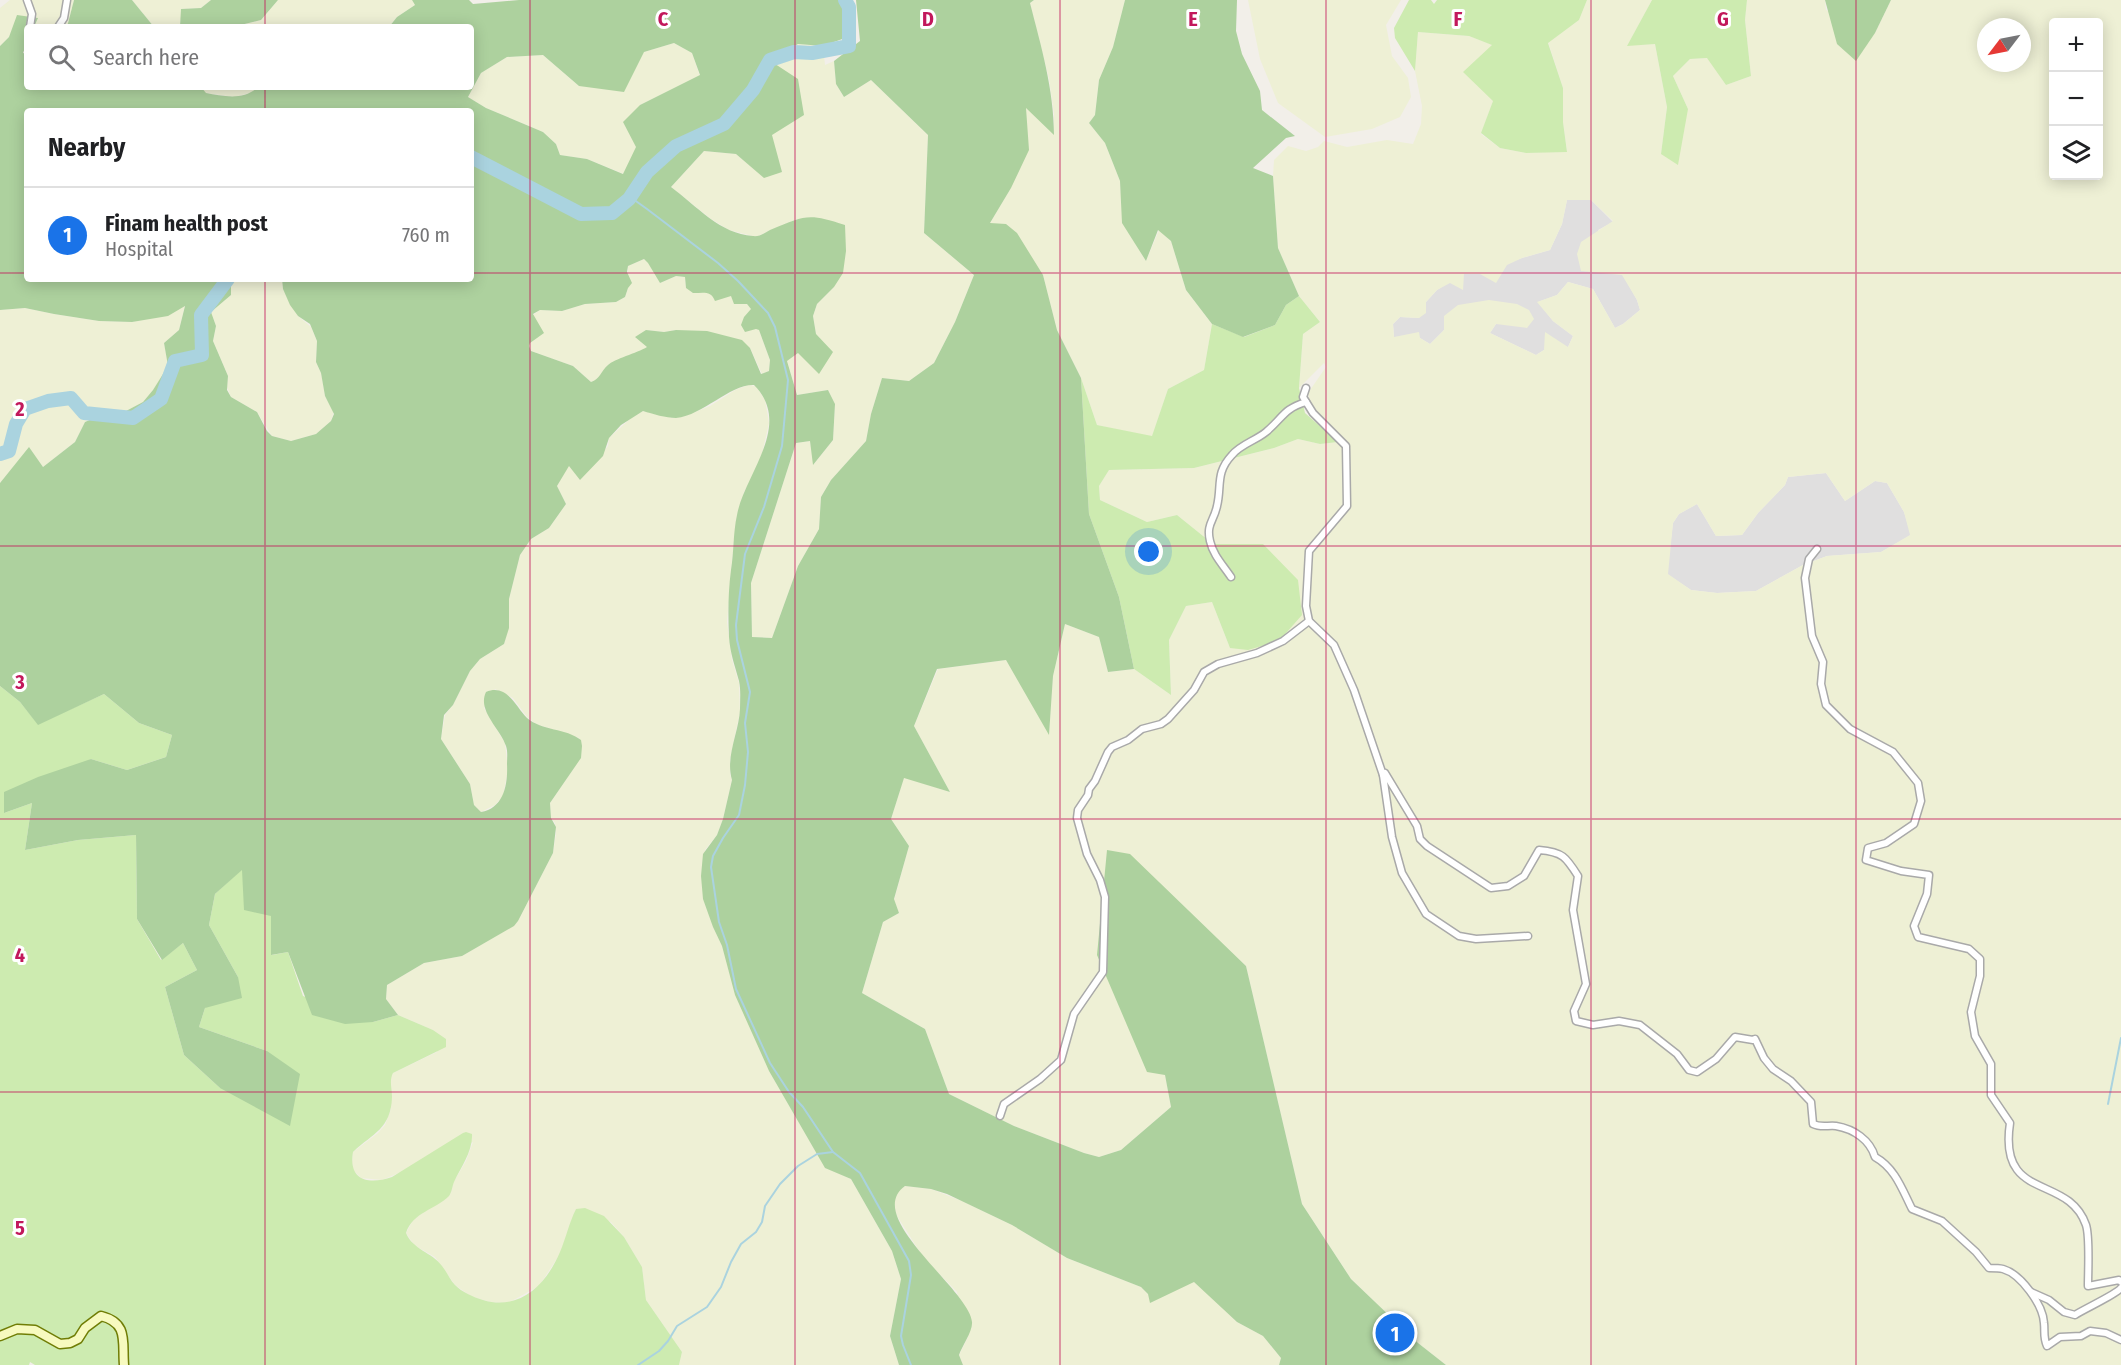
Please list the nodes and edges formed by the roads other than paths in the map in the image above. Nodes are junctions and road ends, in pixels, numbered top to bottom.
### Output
1 (27, 0) edge
2 (67, 0) edge
3 (30, 24) edge
4 (60, 24) edge
5 (1306, 388) dead end
6 (1306, 402) junction
7 (1817, 549) dead end
8 (1230, 577) dead end
9 (1309, 621) junction
10 (1383, 775) junction
11 (1528, 936) dead end
12 (1000, 1116) dead end
13 (2121, 1282) edge
14 (2121, 1288) edge
15 (2030, 1292) junction
16 (0, 1336) edge
17 (2121, 1340) edge
18 (124, 1365) edge

1 - 3 street
2 - 4 street
5 - 6 street
6 - 8 street
6 - 9 street
7 - 13 street
9 - 10 street
9 - 12 street
10 - 11 street
10 - 15 street
14 - 15 street
15 - 17 street
16 - 18 main road

